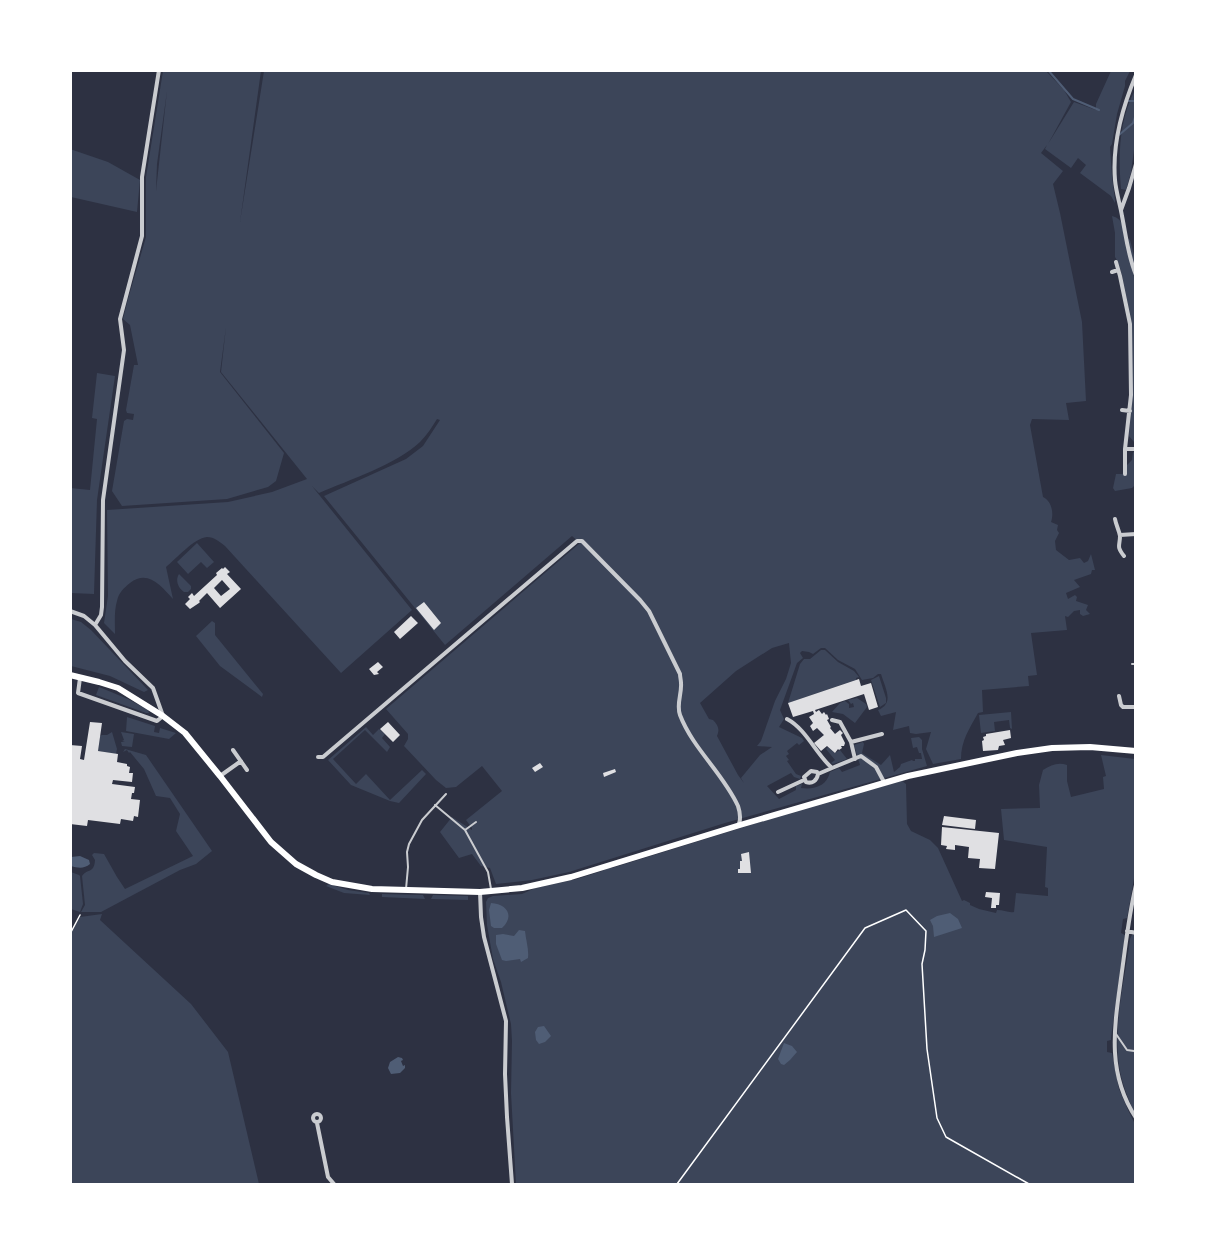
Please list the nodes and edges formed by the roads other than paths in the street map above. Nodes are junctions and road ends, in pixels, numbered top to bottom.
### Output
1 (159, 70) edge
2 (1136, 75) edge
3 (1136, 164) edge
4 (1121, 210) junction
5 (1116, 262) dead end
6 (1118, 270) junction
7 (1112, 272) dead end
8 (1136, 275) edge
9 (1122, 410) dead end
10 (1130, 411) junction
11 (1136, 448) edge
12 (1125, 449) junction
13 (1119, 468) dead end
14 (1125, 468) junction
15 (1125, 474) dead end
16 (1115, 519) dead end
17 (1136, 534) edge
18 (1120, 535) junction
19 (1124, 556) dead end
20 (70, 611) edge
21 (95, 625) junction
22 (70, 675) edge
23 (80, 677) junction
24 (1119, 696) dead end
25 (1136, 707) edge
26 (163, 716) junction
27 (787, 719) dead end
28 (832, 720) dead end
29 (882, 734) dead end
30 (851, 742) junction
31 (233, 750) dead end
32 (1136, 751) edge
33 (318, 757) dead end
34 (855, 759) junction
35 (241, 761) junction
36 (832, 768) junction
37 (247, 770) dead end
38 (818, 774) junction
39 (220, 776) junction
40 (804, 780) junction
41 (884, 782) junction
42 (778, 792) dead end
43 (446, 794) dead end
44 (435, 805) junction
45 (476, 822) dead end
46 (739, 825) junction
47 (465, 830) junction
48 (1136, 885) edge
49 (406, 891) junction
50 (492, 891) junction
51 (480, 892) junction
52 (1127, 931) junction
53 (1136, 933) edge
54 (1114, 1032) junction
55 (1134, 1051) dead end
56 (1136, 1118) edge
57 (317, 1122) dead end
58 (334, 1185) edge
59 (512, 1185) edge

1 - 21 street
2 - 4 street
3 - 4 street
4 - 8 street
5 - 6 street
6 - 7 street
6 - 10 street
9 - 10 street
10 - 12 street
11 - 12 street
12 - 14 street
13 - 14 street
14 - 15 street
16 - 18 street
17 - 18 street
18 - 19 street
20 - 21 street
21 - 26 street
22 - 23 main road
23 - 26 main road
23 - 26 street
24 - 25 street
26 - 39 main road
27 - 36 street
28 - 30 street
29 - 30 street
30 - 34 street
31 - 35 street
32 - 41 main road
33 - 46 street
34 - 36 street
34 - 41 street
35 - 37 street
35 - 39 street
36 - 38 street
38 - 40 street
38 - 40 street
39 - 49 main road
40 - 42 street
41 - 46 main road
43 - 44 lane
44 - 47 lane
44 - 49 lane
45 - 47 lane
46 - 50 main road
47 - 50 lane
48 - 52 street
49 - 51 main road
50 - 51 main road
51 - 59 street
52 - 53 street
52 - 54 street
54 - 55 lane
54 - 56 street
57 - 58 street

